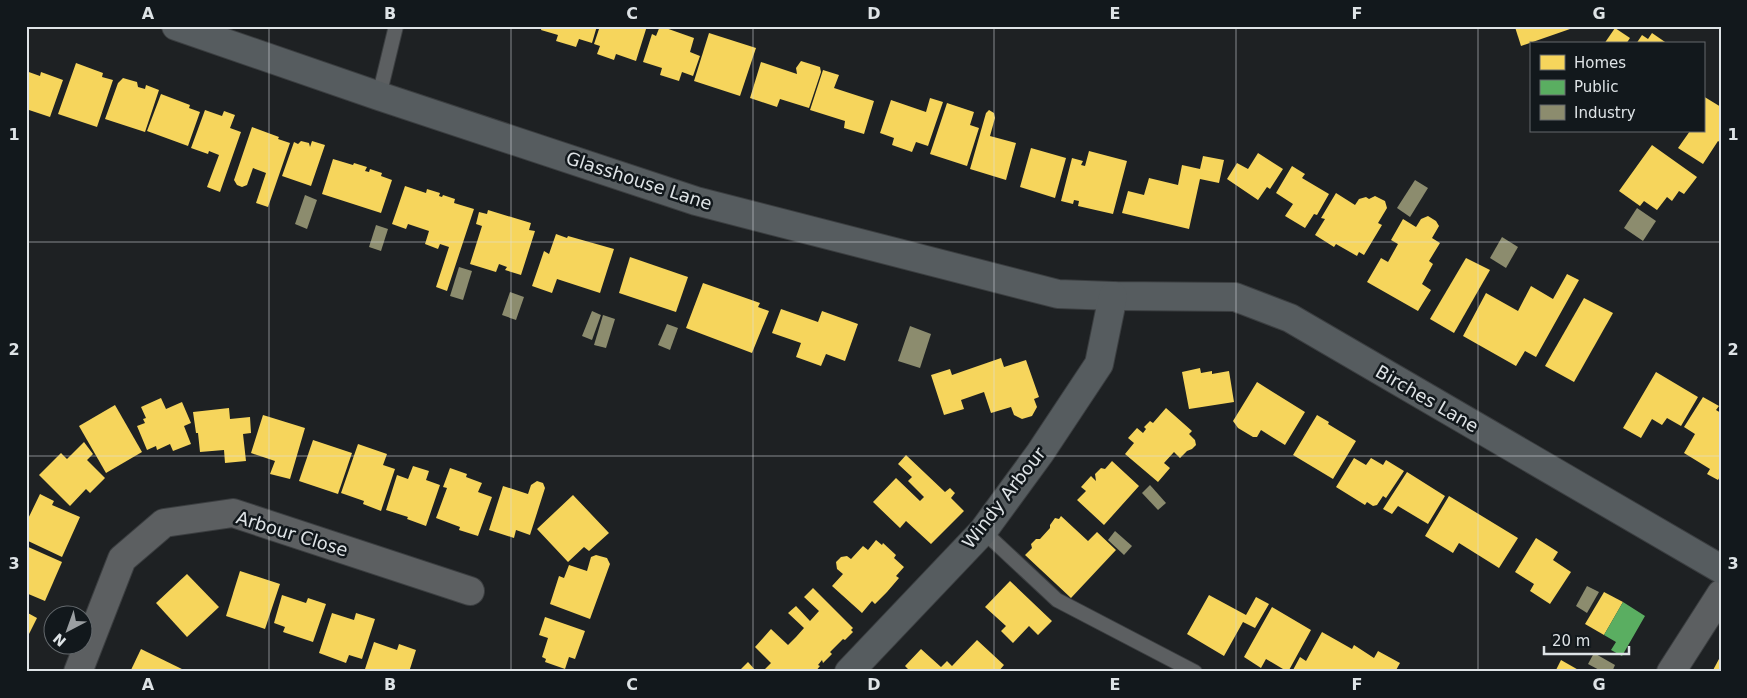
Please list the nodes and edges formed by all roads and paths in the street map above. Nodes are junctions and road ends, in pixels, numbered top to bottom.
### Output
1 (176, 26) edge
2 (396, 26) edge
3 (378, 96) junction
4 (1113, 296) junction
5 (983, 531) junction
6 (1721, 569) edge
7 (470, 591) dead end
8 (1721, 594) edge
9 (78, 672) edge
10 (849, 672) edge
11 (1195, 672) edge
12 (1672, 672) edge

1 - 3 street, Glasshouse Lane
2 - 3 lane
3 - 4 street, Glasshouse Lane
4 - 5 street, Windy Arbour
4 - 6 street, Birches Lane
5 - 10 street, Windy Arbour
5 - 11 lane
7 - 9 street, Arbour Close
8 - 12 street

